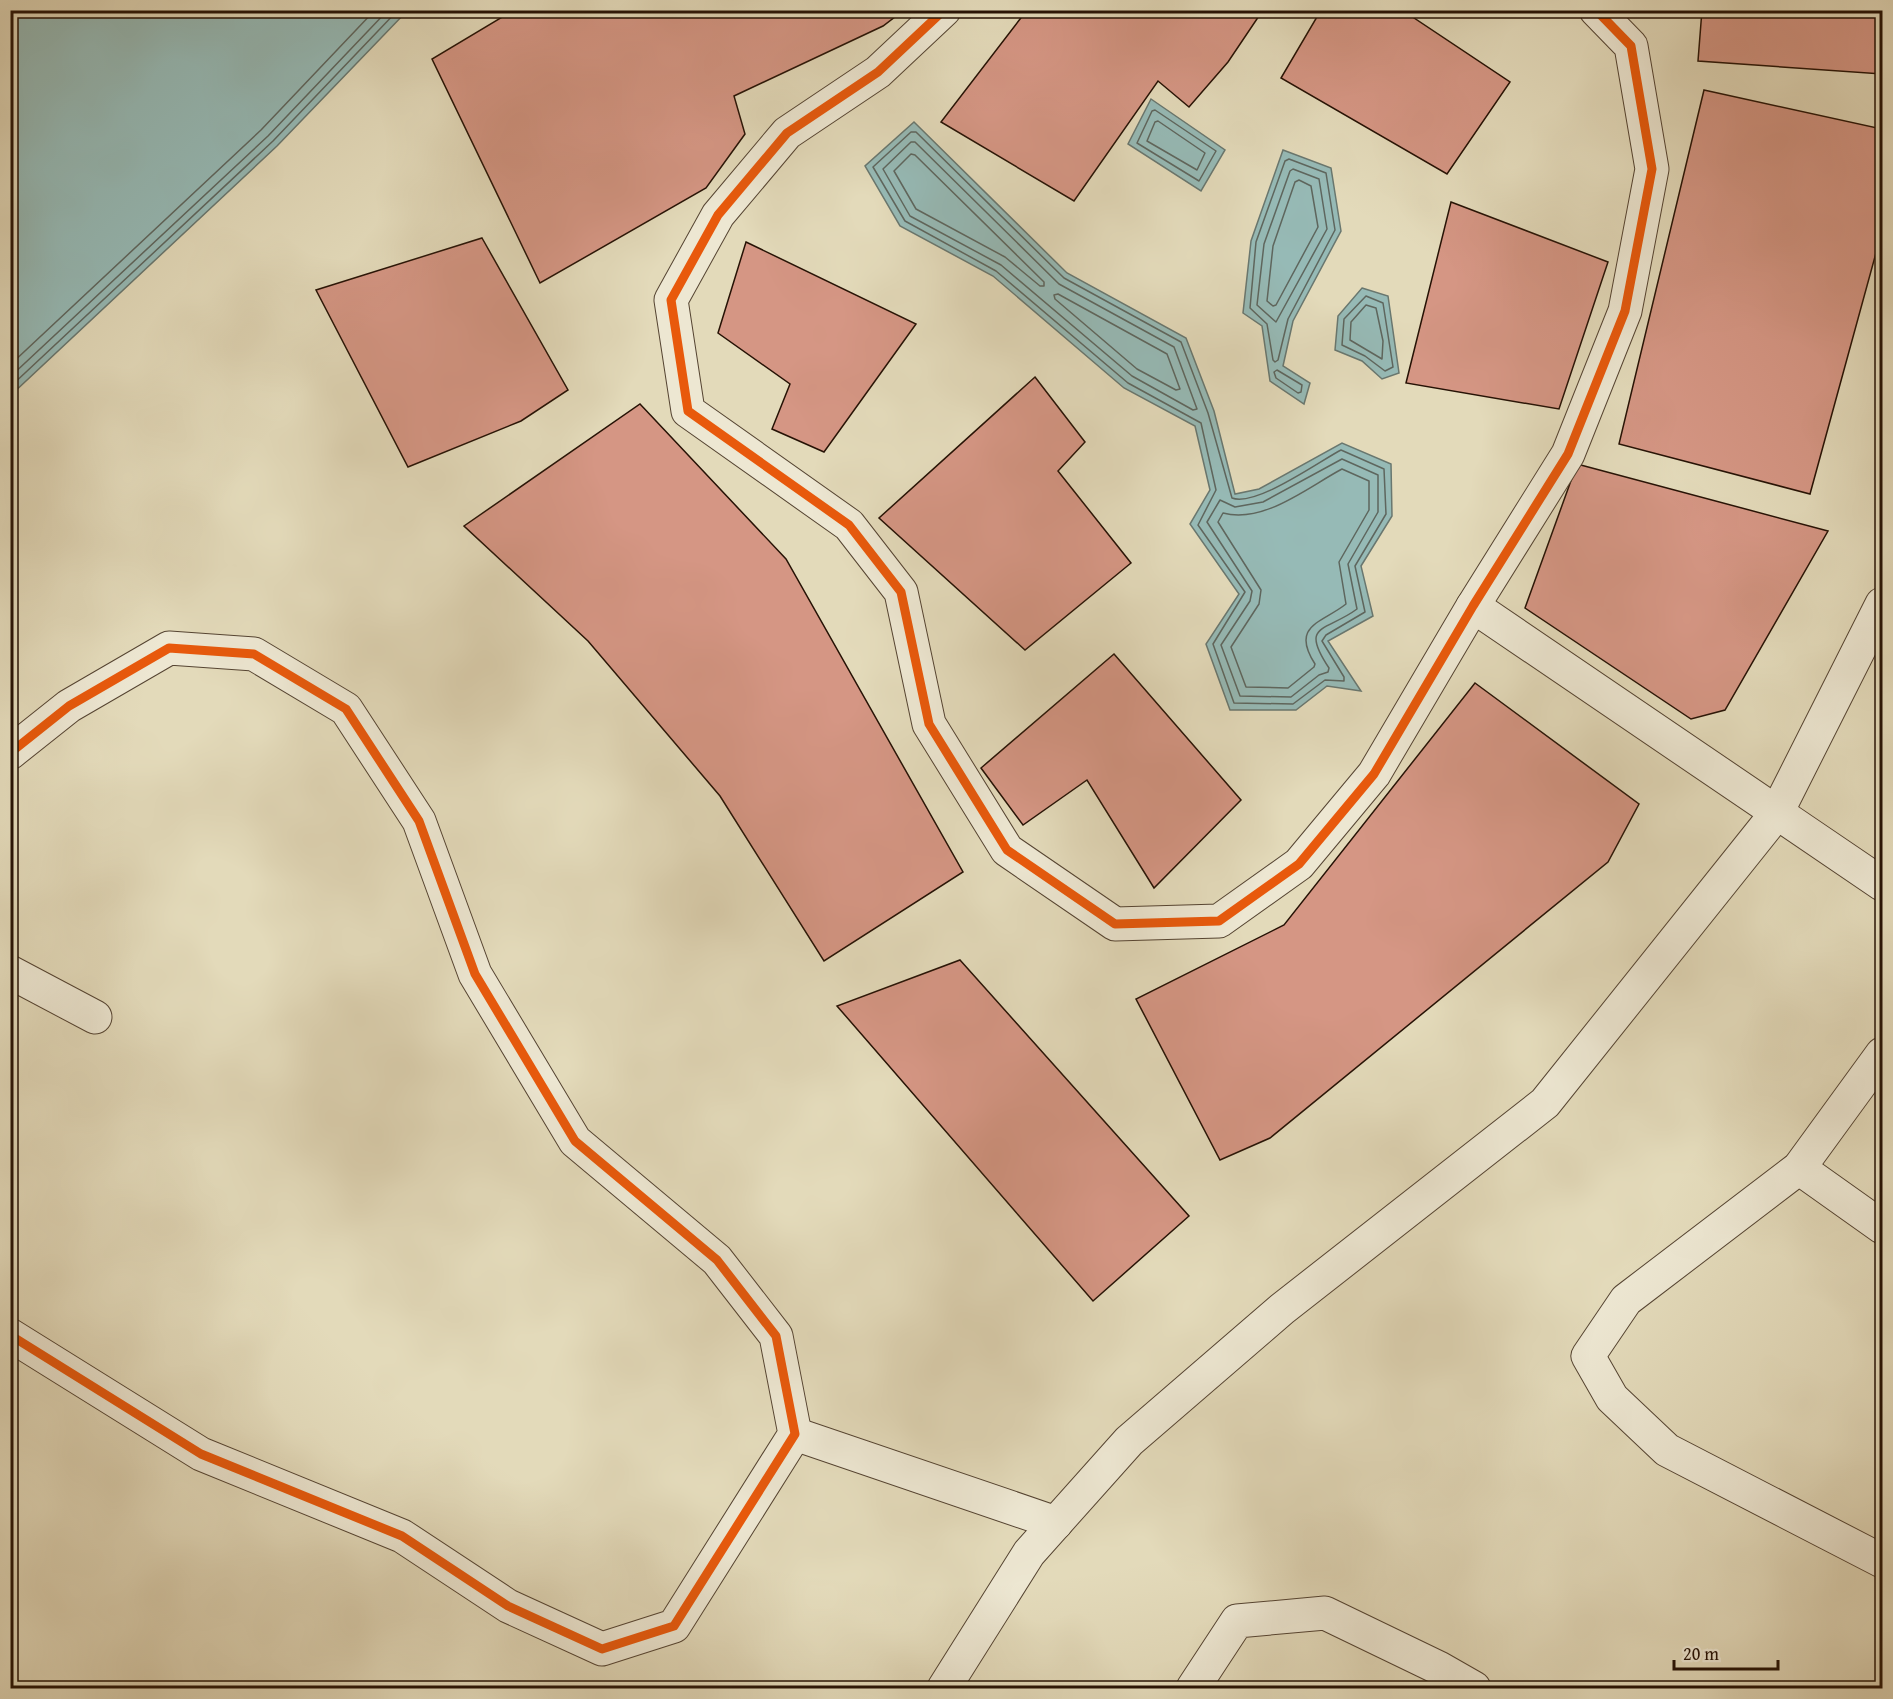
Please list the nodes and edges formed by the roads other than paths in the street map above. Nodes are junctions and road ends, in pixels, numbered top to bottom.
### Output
1 (944, 10) edge
2 (1596, 10) edge
3 (1882, 604) edge
4 (1473, 606) junction
5 (10, 753) edge
6 (1776, 814) junction
7 (1882, 884) edge
8 (10, 972) edge
9 (95, 1017) dead end
10 (1882, 1054) edge
11 (1799, 1168) junction
12 (1882, 1227) edge
13 (10, 1335) edge
14 (795, 1434) junction
15 (1056, 1522) junction
16 (1882, 1561) edge
17 (944, 1689) edge
18 (1193, 1689) edge
19 (1474, 1689) edge

1 - 4 street
2 - 4 street
3 - 6 street
4 - 6 street
5 - 14 street
6 - 7 street
6 - 15 street
8 - 9 street
10 - 11 street
11 - 12 street
11 - 16 street
13 - 14 street
14 - 15 street
15 - 17 street
18 - 19 street

